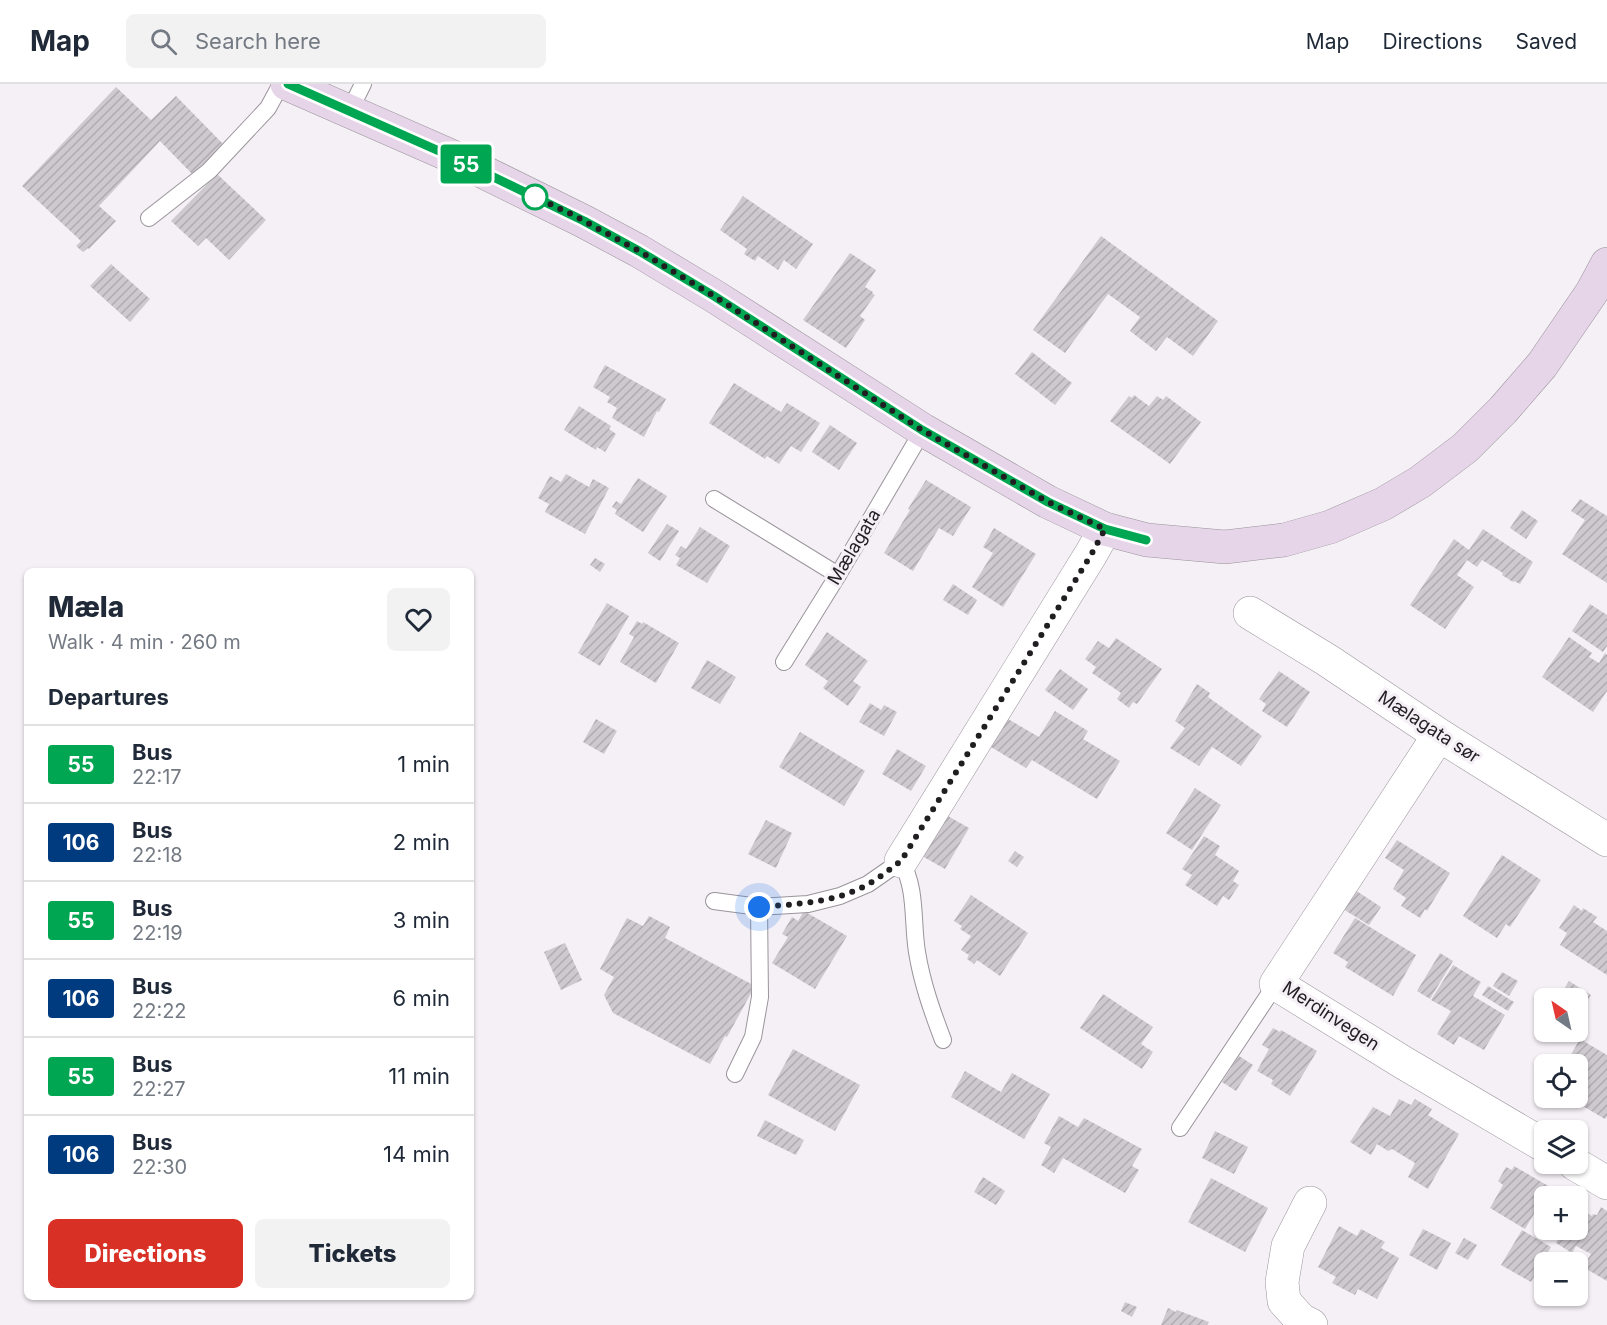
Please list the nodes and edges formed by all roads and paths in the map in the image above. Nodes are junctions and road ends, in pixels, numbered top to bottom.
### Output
1 (281, 84) edge
2 (288, 84) edge
3 (356, 98) edge
4 (149, 218) dead end
5 (1607, 264) edge
6 (922, 430) junction
7 (714, 499) dead end
8 (1105, 529) junction
9 (838, 575) junction
10 (1250, 613) dead end
11 (784, 662) dead end
12 (1439, 735) junction
13 (1607, 840) edge
14 (901, 861) junction
15 (714, 901) dead end
16 (759, 907) junction
17 (1276, 984) junction
18 (943, 1040) dead end
19 (735, 1074) dead end
20 (1180, 1128) dead end
21 (1534, 1140) edge
22 (1588, 1172) edge
23 (1607, 1183) edge
24 (1310, 1203) dead end
25 (1311, 1325) edge

1 - 4 lane
2 - 3 main road
3 - 6 main road
5 - 8 main road
6 - 8 main road
6 - 9 lane, Mælagata
7 - 9 lane
8 - 14 street
9 - 11 lane, Mælagata
10 - 12 street, Mælagata sør
12 - 13 street, Mælagata sør
12 - 17 street, Merdinvegen
14 - 16 lane
14 - 18 lane
15 - 16 lane
16 - 19 lane
17 - 20 lane
17 - 21 street, Merdinvegen
22 - 23 street
24 - 25 street

